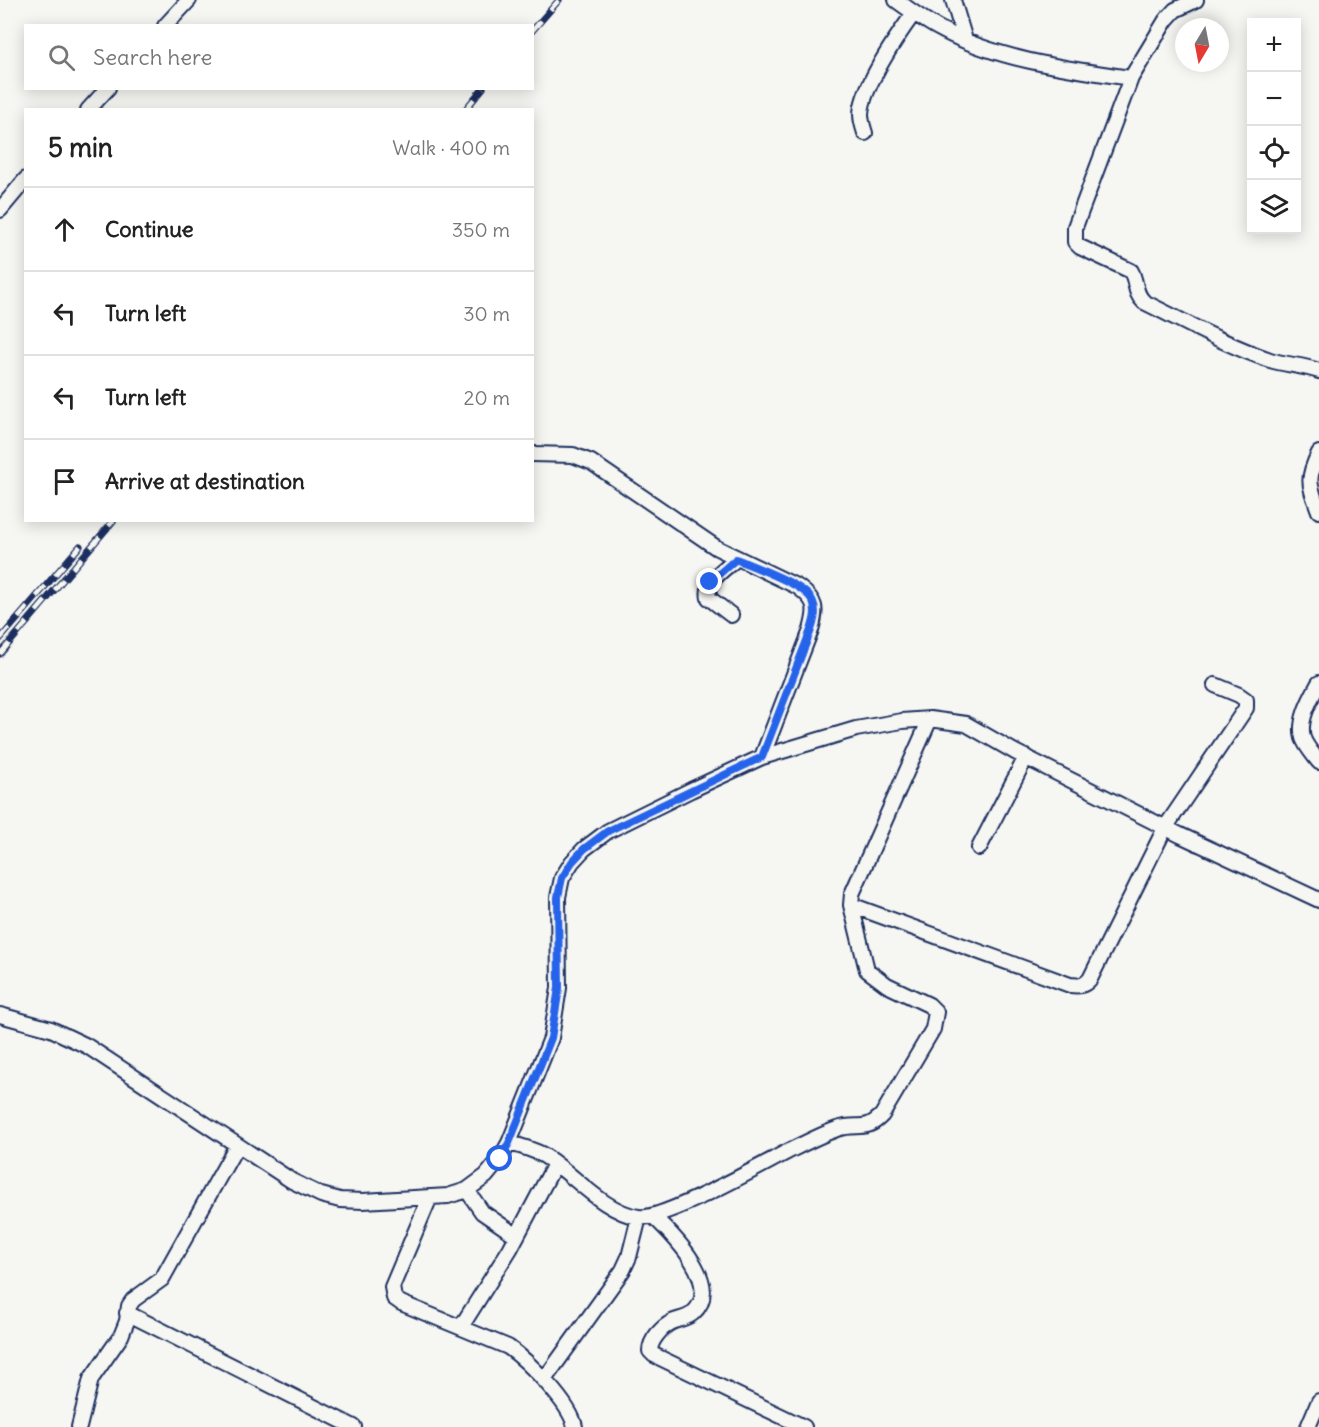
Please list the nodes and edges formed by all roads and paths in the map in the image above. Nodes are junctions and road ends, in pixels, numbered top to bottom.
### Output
1 (189, 0) edge
2 (896, 0) edge
3 (953, 0) edge
4 (1196, 0) edge
5 (914, 13) junction
6 (167, 24) edge
7 (965, 40) junction
8 (1131, 78) junction
9 (106, 90) edge
10 (90, 108) edge
11 (865, 133) dead end
12 (24, 181) edge
13 (0, 210) edge
14 (1319, 371) edge
15 (1319, 453) edge
16 (534, 454) edge
17 (1319, 511) edge
18 (736, 559) junction
19 (731, 615) dead end
20 (1319, 683) edge
21 (1215, 685) dead end
22 (930, 719) junction
23 (762, 757) junction
24 (1026, 757) junction
25 (1319, 762) edge
26 (1165, 828) junction
27 (979, 848) dead end
28 (1319, 900) edge
29 (851, 905) junction
30 (0, 1015) edge
31 (509, 1143) junction
32 (237, 1145) junction
33 (555, 1164) junction
34 (467, 1190) junction
35 (429, 1197) junction
36 (646, 1216) junction
37 (517, 1236) junction
38 (127, 1313) junction
39 (461, 1328) junction
40 (544, 1380) junction
41 (1319, 1401) edge
42 (79, 1427) edge
43 (354, 1427) edge
44 (575, 1427) edge
45 (804, 1427) edge
46 (1308, 1427) edge

1 - 6 street
2 - 5 street
3 - 7 street
4 - 8 street
5 - 7 street
5 - 11 street
7 - 8 street
8 - 14 street
9 - 10 street
12 - 13 street
15 - 17 street
16 - 18 street
18 - 19 street
18 - 23 street
20 - 25 street
21 - 26 street
22 - 23 street
22 - 24 street
22 - 29 street
23 - 31 street
24 - 26 street
24 - 27 street
26 - 28 street
26 - 29 street
29 - 36 street
30 - 32 street
31 - 33 street
31 - 34 street
32 - 35 street
32 - 38 street
33 - 36 street
33 - 37 street
34 - 35 street
34 - 37 street
35 - 39 street
36 - 40 street
36 - 45 street
37 - 39 street
38 - 42 street
38 - 43 street
39 - 40 street
40 - 44 street
41 - 46 street

